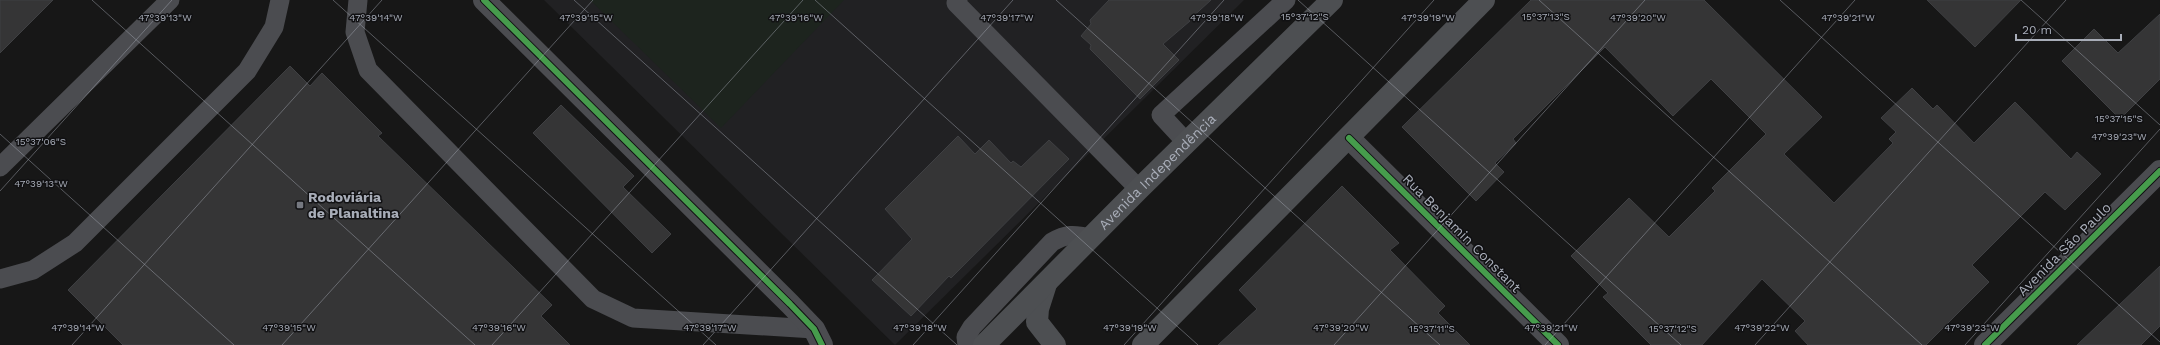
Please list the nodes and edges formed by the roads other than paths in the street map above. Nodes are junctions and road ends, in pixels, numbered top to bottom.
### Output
1 (170, 0) edge
2 (280, 0) edge
3 (358, 0) edge
4 (484, 0) edge
5 (1286, 0) edge
6 (1332, 0) edge
7 (1484, 0) edge
8 (956, 1) edge
9 (1349, 138) junction
10 (1186, 142) junction
11 (0, 167) edge
12 (2160, 171) edge
13 (1138, 189) junction
14 (1090, 238) junction
15 (0, 279) edge
16 (1047, 281) junction
17 (818, 337) edge
18 (990, 343) edge
19 (968, 345) edge
20 (1054, 345) edge
21 (1143, 345) edge
22 (1558, 345) edge
23 (1985, 345) edge

1 - 11 lane
2 - 15 lane
3 - 17 lane
4 - 17 street
5 - 10 lane
6 - 10 main road, Avenida Independência
7 - 9 main road
8 - 13 lane
9 - 21 main road
9 - 22 street, Rua Benjamin Constant
10 - 13 main road, Avenida Independência
12 - 23 street, Avenida São Paulo
13 - 14 main road, Avenida Independência
14 - 16 main road, Avenida Independência
14 - 19 lane
16 - 18 main road, Avenida Independência
16 - 20 main road

